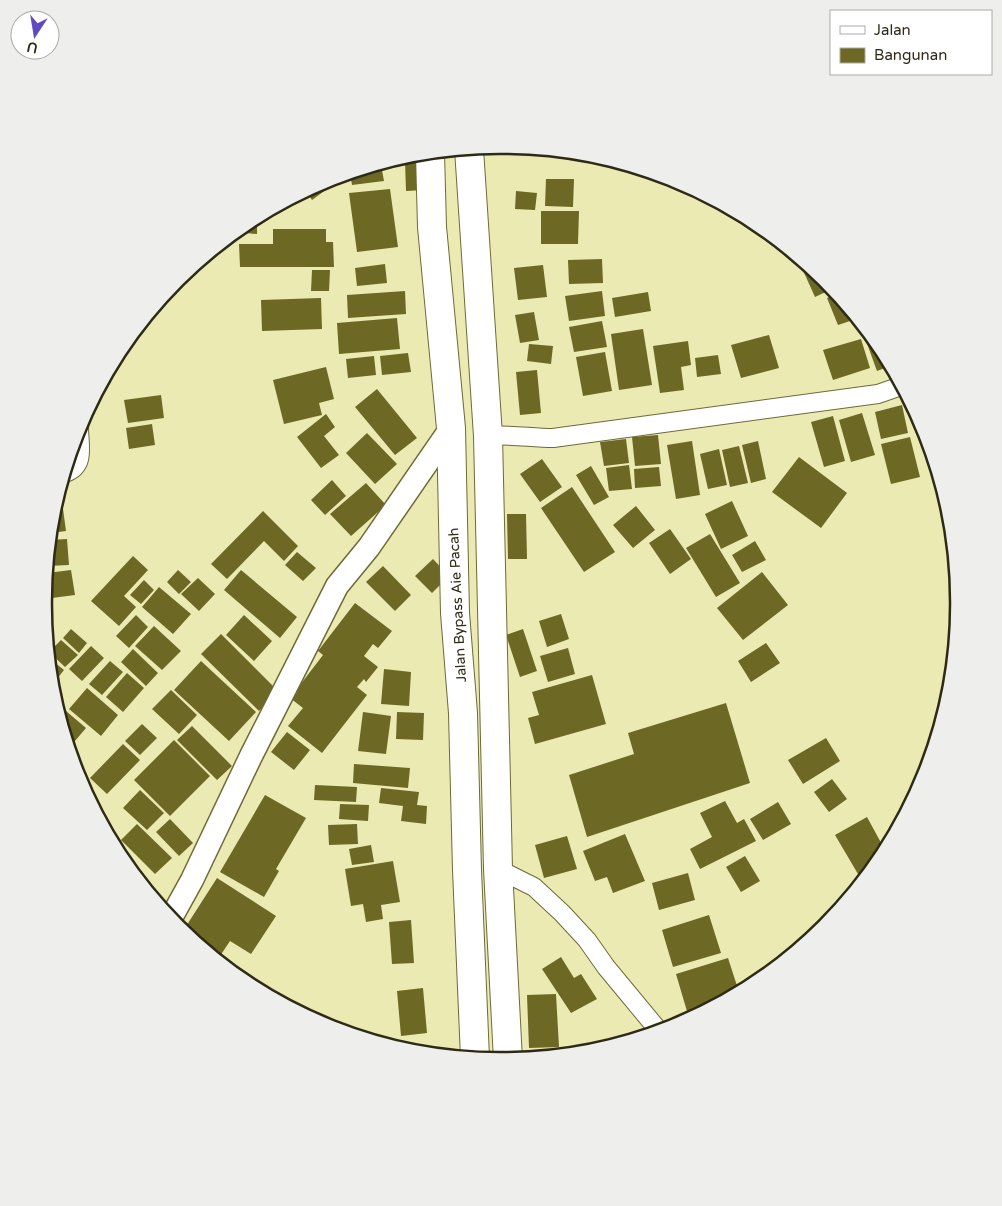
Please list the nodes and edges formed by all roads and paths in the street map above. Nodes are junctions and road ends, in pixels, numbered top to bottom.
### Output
1 (469, 155) edge
2 (430, 160) edge
3 (894, 388) edge
4 (451, 428) junction
5 (488, 436) junction
6 (80, 450) edge
7 (73, 470) edge
8 (498, 869) junction
9 (175, 911) edge
10 (654, 1024) edge
11 (475, 1051) edge
12 (508, 1052) edge

1 - 5 highway
2 - 4 highway, Jalan Bypass Aie Pacah
3 - 5 street
4 - 9 street
4 - 11 highway, Jalan Bypass Aie Pacah
5 - 8 highway
6 - 7 street
8 - 10 street
8 - 12 highway

